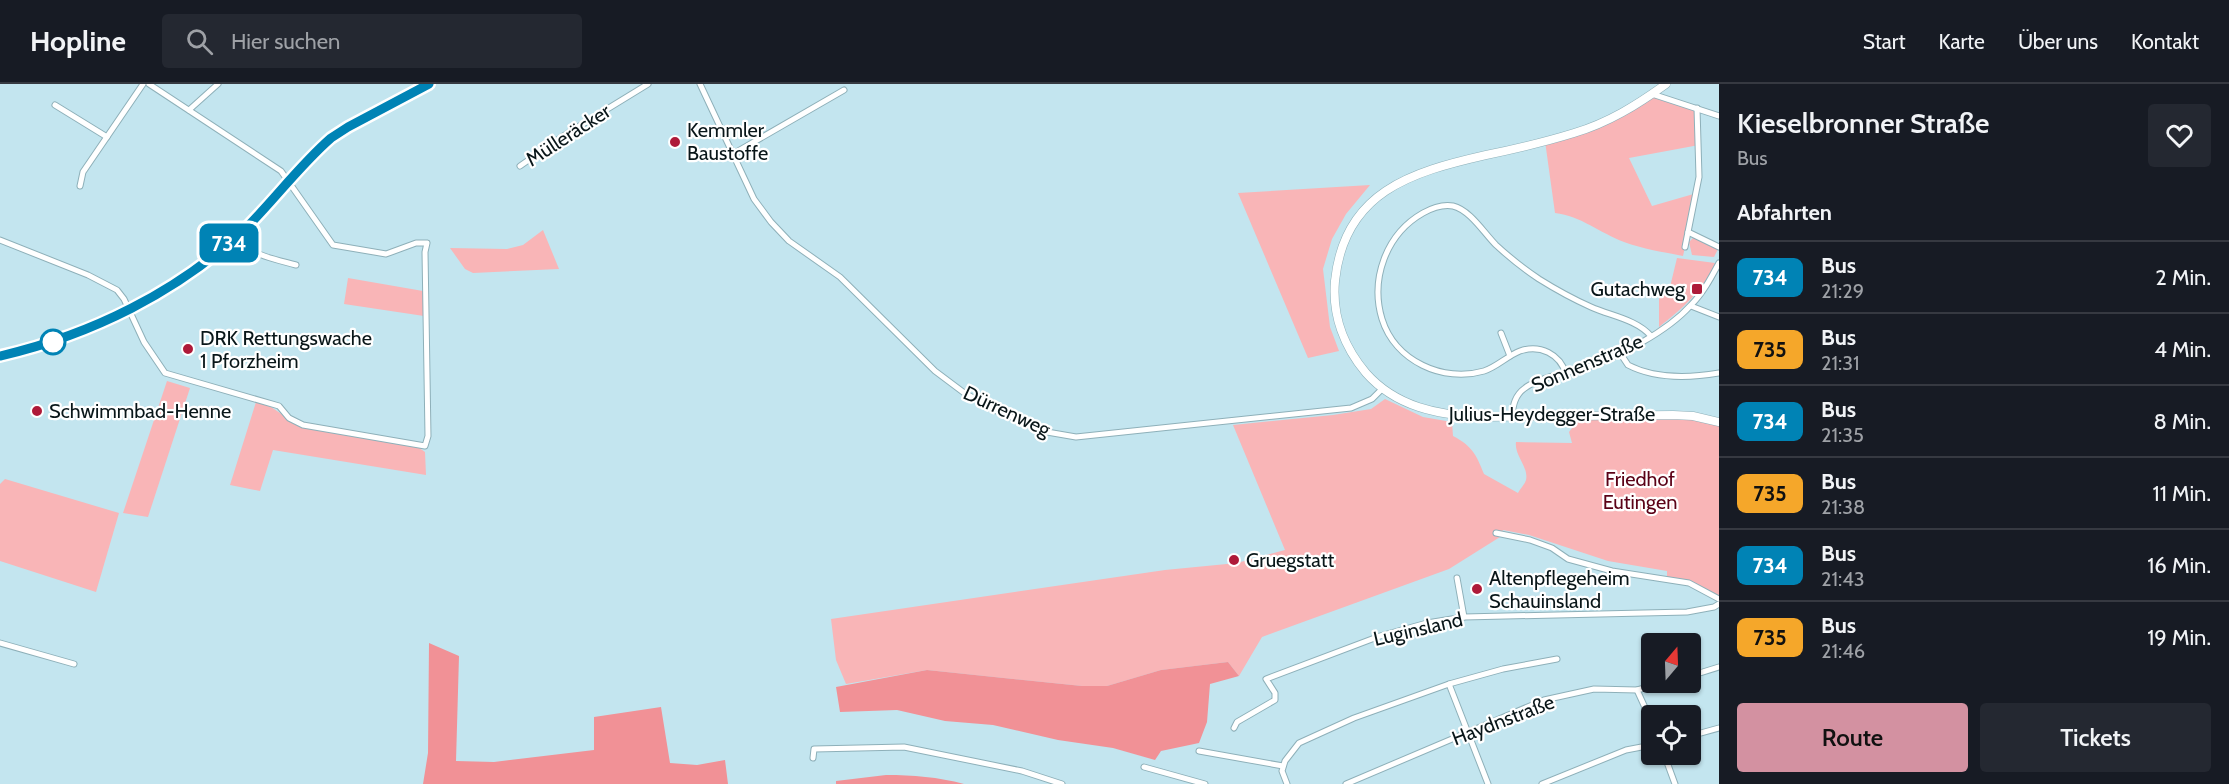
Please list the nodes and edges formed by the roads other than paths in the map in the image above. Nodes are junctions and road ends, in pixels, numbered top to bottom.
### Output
1 (143, 84) edge
2 (149, 84) edge
3 (218, 84) edge
4 (429, 84) edge
5 (648, 84) edge
6 (700, 84) edge
7 (1666, 84) edge
8 (844, 90) dead end
9 (1652, 94) junction
10 (56, 105) dead end
11 (1697, 108) junction
12 (189, 110) junction
13 (1719, 116) edge
14 (107, 137) junction
15 (734, 154) junction
16 (520, 166) dead end
17 (289, 182) junction
18 (80, 186) dead end
19 (1688, 232) junction
20 (234, 238) junction
21 (0, 240) edge
22 (1685, 247) dead end
23 (1719, 247) edge
24 (1719, 263) edge
25 (296, 265) dead end
26 (1691, 306) junction
27 (129, 310) junction
28 (1719, 316) edge
29 (1501, 333) dead end
30 (1651, 336) junction
31 (1620, 353) junction
32 (0, 356) edge
33 (1510, 356) junction
34 (1719, 373) edge
35 (1566, 374) junction
36 (1383, 388) junction
37 (1512, 416) junction
38 (1719, 422) edge
39 (1496, 533) dead end
40 (1457, 578) dead end
41 (1719, 599) edge
42 (1719, 604) edge
43 (1464, 617) junction
44 (0, 643) edge
45 (1557, 659) dead end
46 (74, 664) dead end
47 (1719, 667) edge
48 (1701, 673) edge
49 (1449, 684) junction
50 (1641, 689) edge
51 (1637, 690) junction
52 (1644, 705) edge
53 (1234, 728) dead end
54 (1719, 728) edge
55 (1469, 732) junction
56 (1701, 733) edge
57 (1641, 747) edge
58 (1199, 751) dead end
59 (813, 758) dead end
60 (1668, 765) edge
61 (1283, 766) junction
62 (1144, 767) dead end
63 (1062, 784) edge
64 (1205, 784) edge
65 (1287, 784) edge
66 (1346, 784) edge
67 (1488, 784) edge
68 (1542, 784) edge
69 (1675, 784) edge

1 - 14 street
2 - 12 street
3 - 12 street
4 - 17 street
5 - 16 street, Mülleräcker
6 - 15 street, Dürrenweg
7 - 9 street, Julius-Heydegger-Straße
8 - 15 street
9 - 11 street
9 - 36 street, Julius-Heydegger-Straße
10 - 14 street
11 - 13 street
11 - 19 street
12 - 17 street
14 - 18 street
15 - 36 street, Dürrenweg
17 - 20 street
17 - 27 street
19 - 22 street
19 - 23 street
20 - 25 street
20 - 27 street
21 - 27 street
24 - 26 street, Sonnenstraße
26 - 28 street
26 - 30 street, Sonnenstraße
27 - 32 street
29 - 33 street
30 - 31 street, Sonnenstraße
30 - 33 street
31 - 34 street
31 - 35 street, Sonnenstraße
33 - 35 street
35 - 37 street, Sonnenstraße
36 - 37 street, Julius-Heydegger-Straße
37 - 38 street, Julius-Heydegger-Straße
39 - 41 street
40 - 43 street
42 - 43 street, Luginsland
43 - 53 street, Luginsland
44 - 46 street
45 - 49 street
47 - 48 street
49 - 55 street
49 - 61 street
50 - 51 street, Haydnstraße
51 - 52 street
51 - 55 street, Haydnstraße
54 - 56 street
55 - 66 street, Haydnstraße
55 - 67 street
57 - 68 street
58 - 61 street
59 - 63 street
60 - 69 street
61 - 65 street
62 - 64 street

